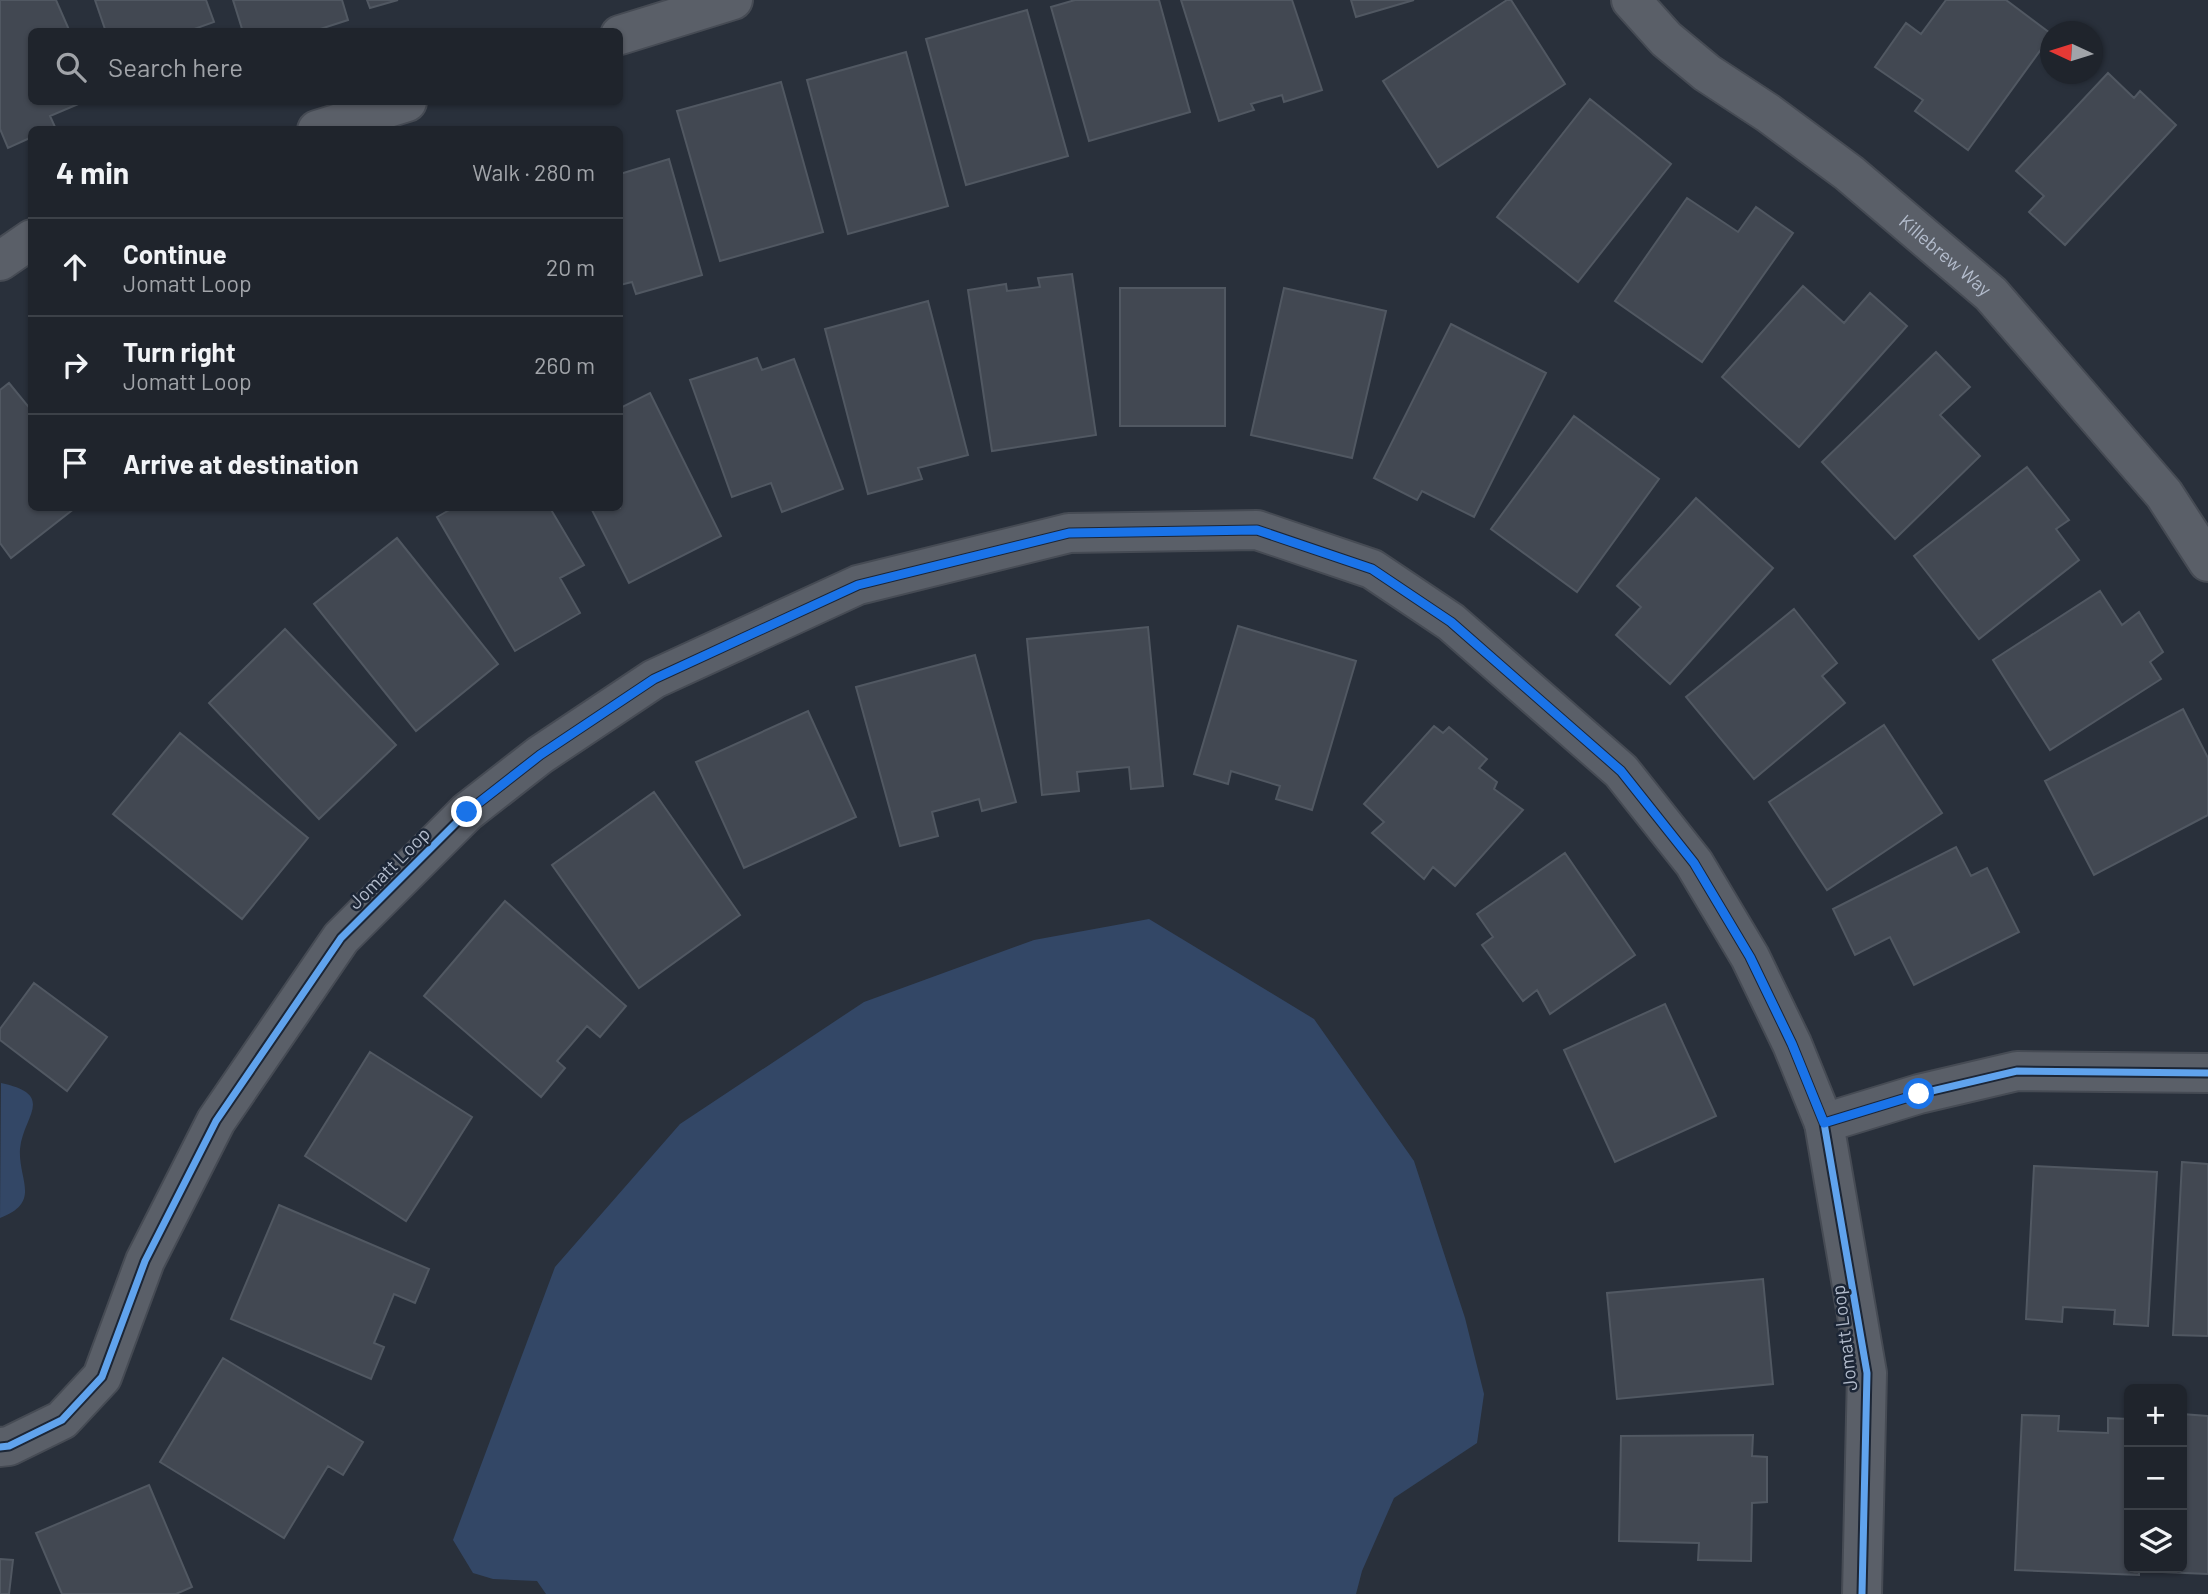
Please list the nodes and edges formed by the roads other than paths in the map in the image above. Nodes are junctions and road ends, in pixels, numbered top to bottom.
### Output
1 (733, 0) edge
2 (1631, 0) edge
3 (623, 35) edge
4 (397, 105) edge
5 (330, 126) edge
6 (28, 242) edge
7 (0, 261) edge
8 (2208, 562) edge
9 (2208, 1073) edge
10 (1824, 1123) junction
11 (0, 1447) edge
12 (1862, 1594) edge

1 - 3 street
2 - 8 street, Killebrew Way
4 - 5 street
6 - 7 street
9 - 10 street
10 - 11 street, Jomatt Loop
10 - 12 street, Jomatt Loop

